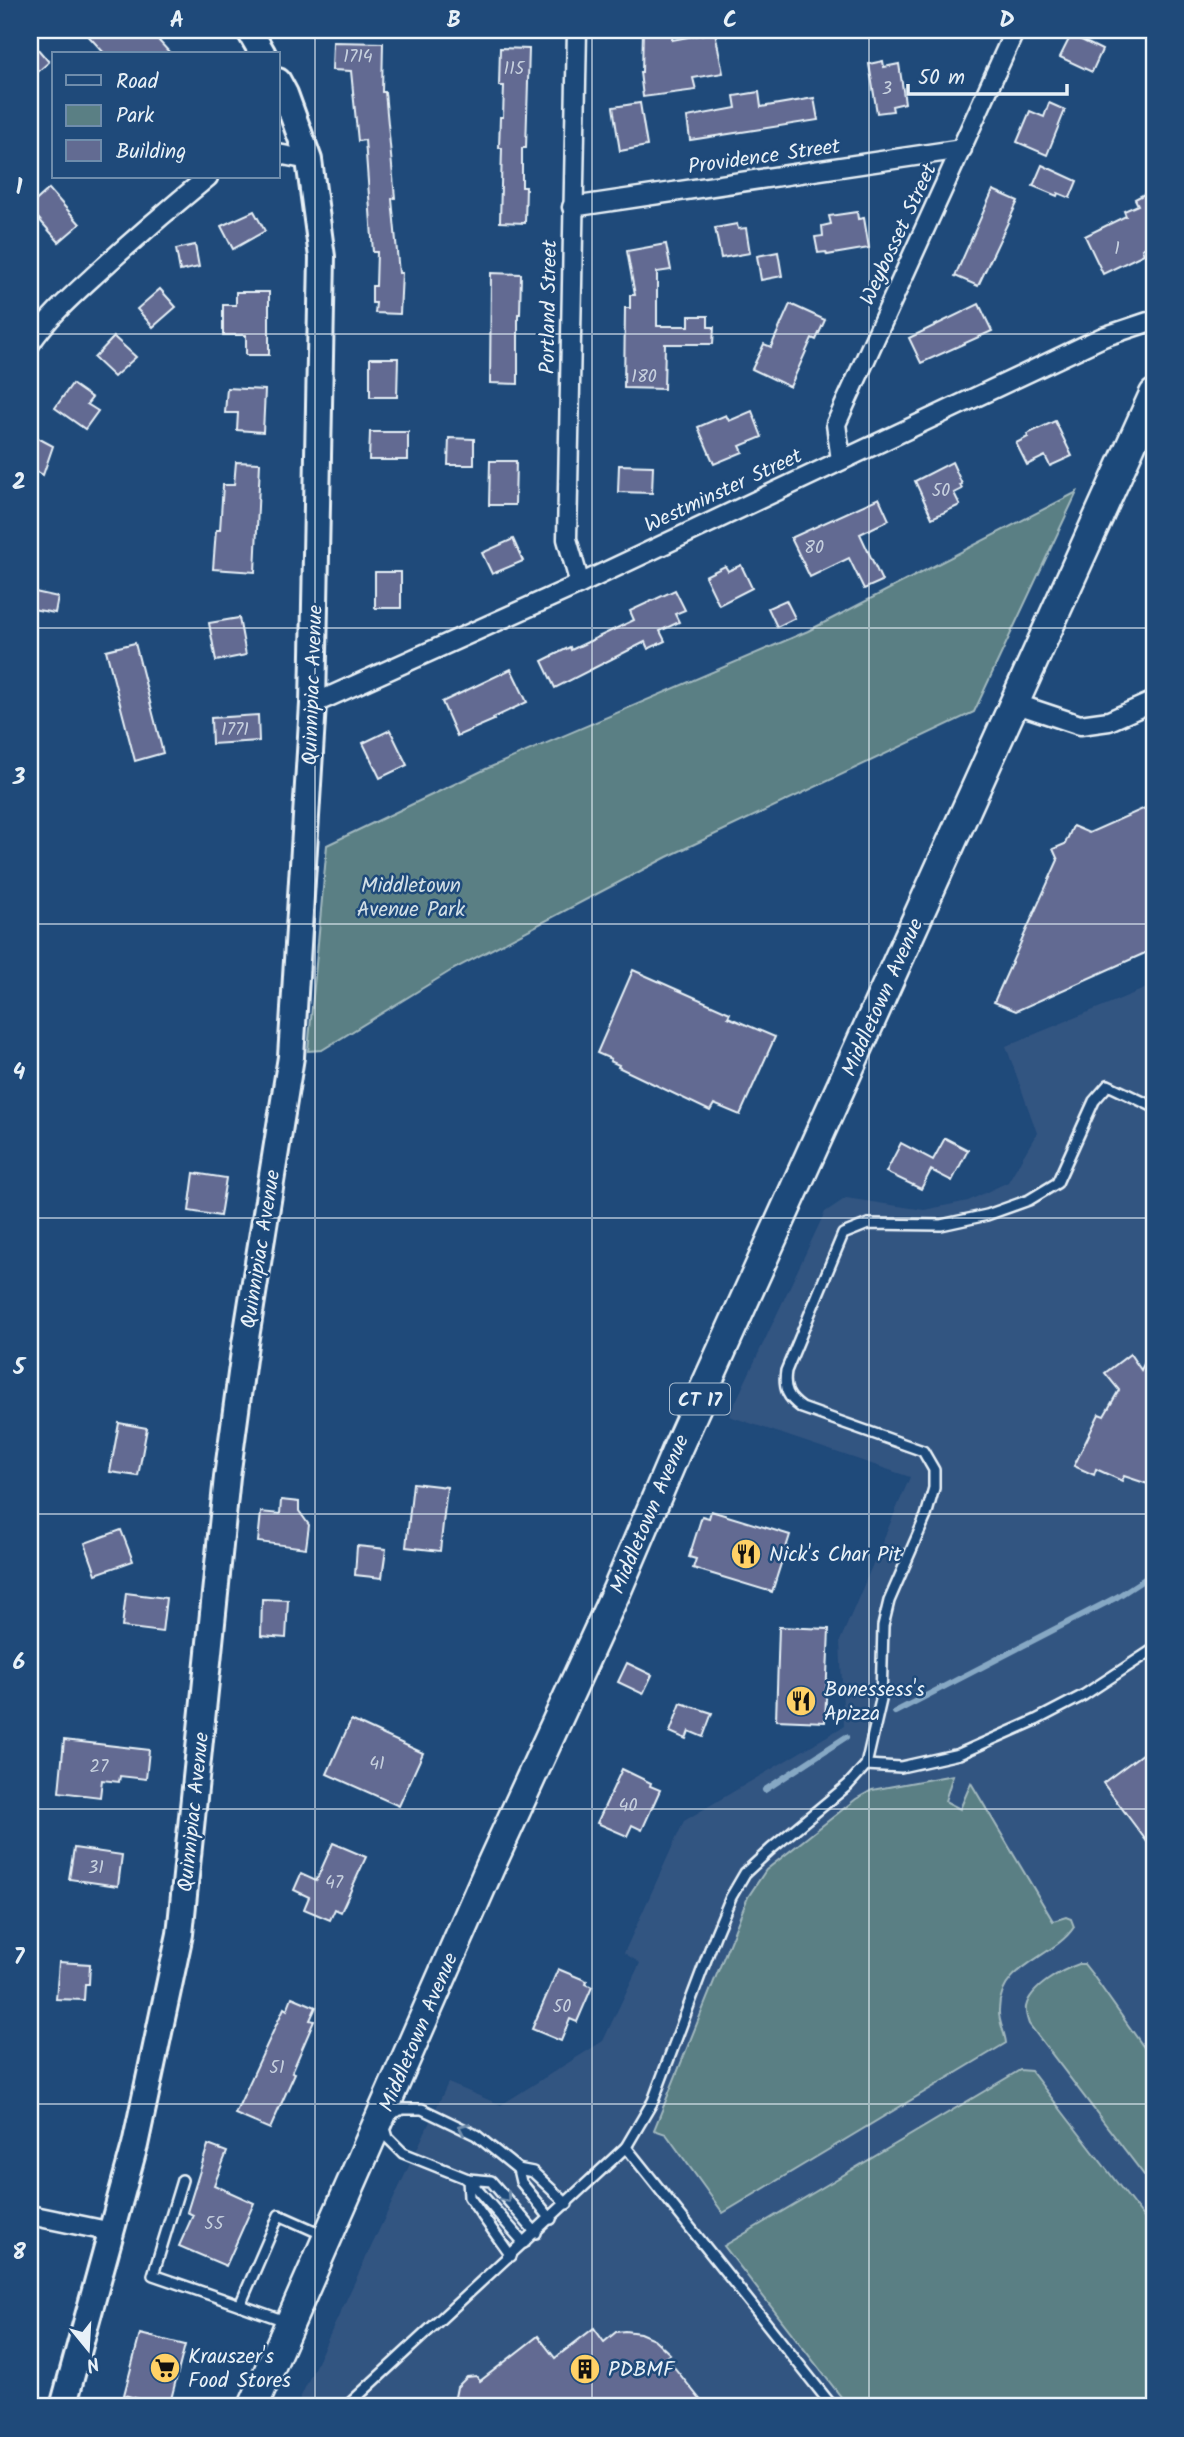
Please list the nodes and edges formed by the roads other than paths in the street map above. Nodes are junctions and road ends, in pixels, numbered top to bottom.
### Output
1 (249, 30) edge
2 (577, 30) edge
3 (1015, 30) edge
4 (262, 52) edge
5 (281, 93) edge
6 (962, 149) junction
7 (280, 154) edge
8 (309, 160) junction
9 (207, 178) edge
10 (572, 207) junction
11 (1154, 322) edge
12 (30, 344) edge
13 (1154, 394) edge
14 (841, 460) junction
15 (580, 584) junction
16 (1154, 701) edge
17 (1014, 703) junction
18 (313, 704) junction
19 (1154, 1107) edge
20 (1154, 1649) edge
21 (866, 1765) junction
22 (381, 2118) junction
23 (626, 2147) junction
24 (517, 2169) junction
25 (468, 2179) junction
26 (182, 2180) dead end
27 (567, 2204) junction
28 (30, 2215) edge
29 (551, 2219) junction
30 (112, 2232) junction
31 (536, 2233) junction
32 (328, 2237) junction
33 (524, 2243) junction
34 (511, 2256) junction
35 (240, 2305) junction
36 (290, 2322) junction
37 (63, 2407) edge
38 (253, 2407) edge
39 (346, 2407) edge
40 (833, 2407) edge

1 - 4 main road
2 - 10 street, Portland Street
3 - 6 street, Weybosset Street
5 - 8 main road, Quinnipiac Avenue
6 - 10 street, Providence Street
6 - 14 street, Weybosset Street
7 - 8 street
8 - 18 main road, Quinnipiac Avenue
9 - 12 street
10 - 15 street, Portland Street
11 - 14 street, Westminster Street
13 - 17 main road, Middletown Avenue / CT 17
14 - 15 street, Westminster Street
15 - 18 street, Westminster Street
16 - 17 street
17 - 22 main road, Middletown Avenue / CT 17
18 - 30 main road, Quinnipiac Avenue
19 - 21 lane
20 - 21 lane
21 - 23 lane
24 -> 22 lane
22 - 25 lane
22 - 32 main road, Middletown Avenue / CT 17
23 - 27 lane
23 - 40 lane
24 - 27 lane
24 - 29 lane
25 -> 31 lane
25 - 33 lane
25 - 34 lane
26 - 35 lane
27 - 29 lane
28 - 30 street
29 - 31 lane
30 - 37 main road, Quinnipiac Avenue
31 - 33 lane
32 - 35 lane
32 - 36 main road, Middletown Avenue / CT 17
33 - 34 lane
34 - 39 lane
35 - 36 lane
36 - 38 main road, Middletown Avenue / CT 17

